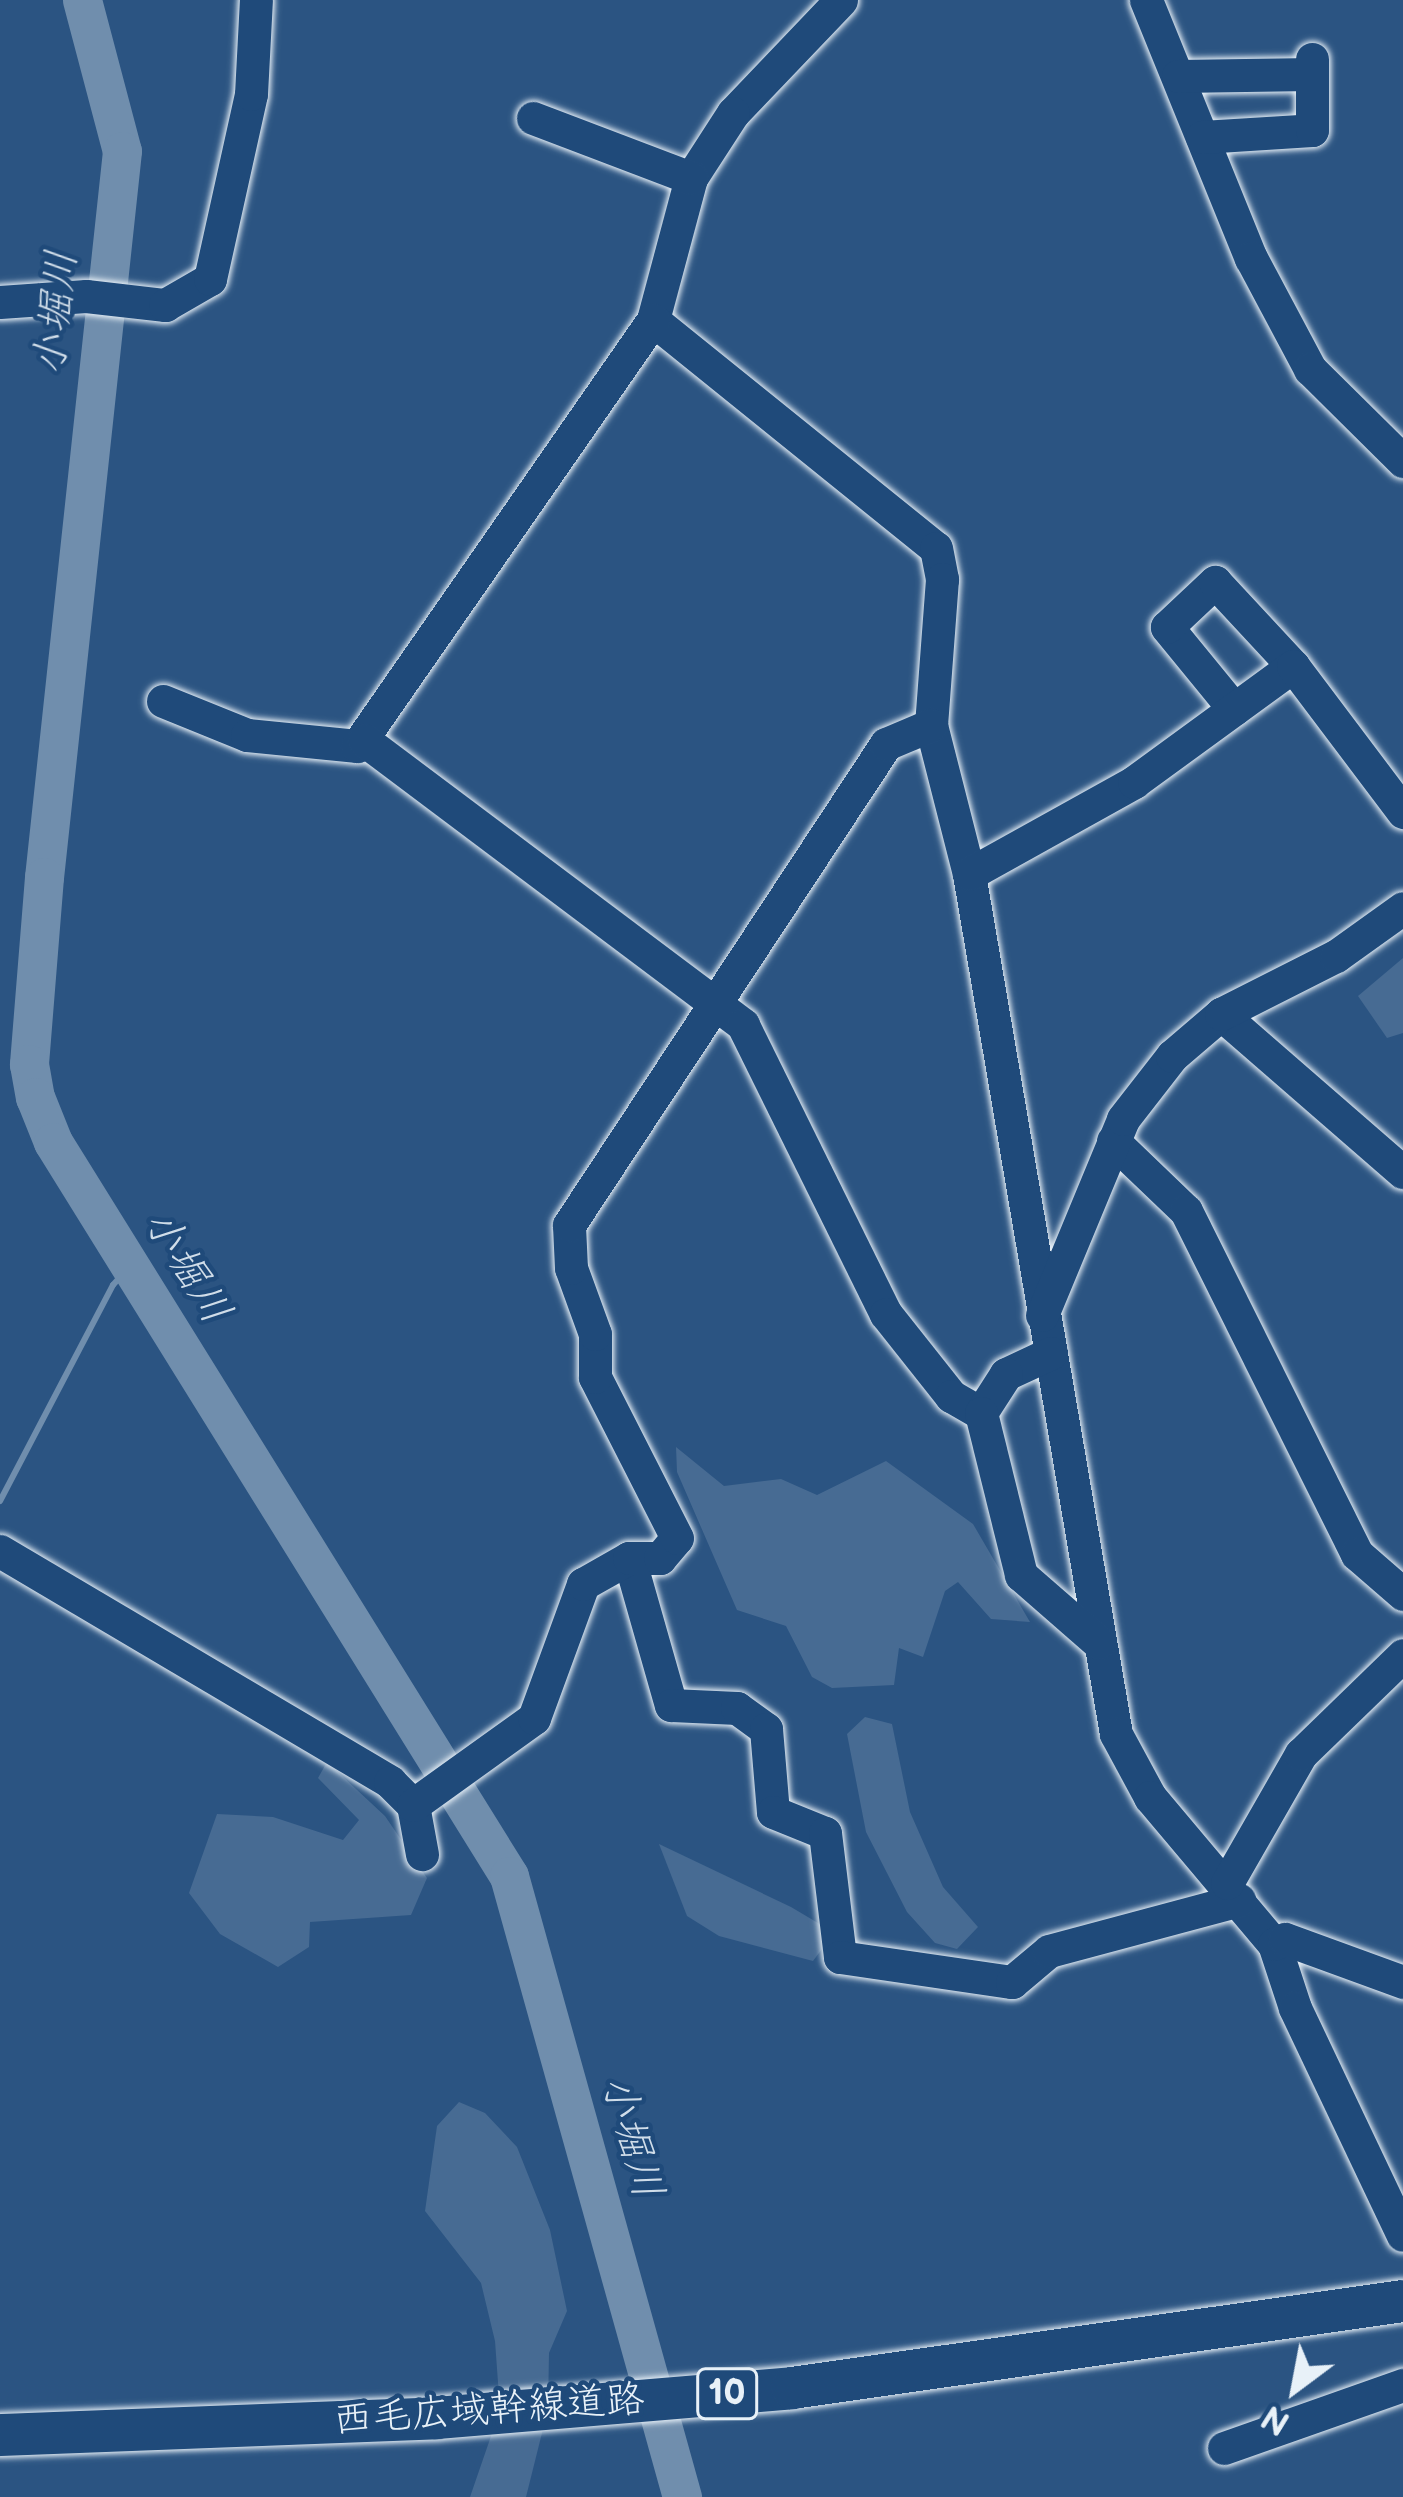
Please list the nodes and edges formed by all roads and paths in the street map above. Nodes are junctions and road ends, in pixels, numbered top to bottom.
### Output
1 (256, 0) edge
2 (841, 0) edge
3 (1146, 0) edge
4 (1178, 76) junction
5 (533, 118) dead end
6 (1202, 137) junction
7 (691, 178) junction
8 (0, 302) edge
9 (653, 320) junction
10 (1403, 460) edge
11 (1293, 666) junction
12 (163, 701) dead end
13 (1234, 709) junction
14 (931, 725) junction
15 (364, 740) junction
16 (1403, 812) edge
17 (969, 874) junction
18 (1403, 908) edge
19 (716, 1001) junction
20 (1221, 1014) junction
21 (1113, 1141) junction
22 (1403, 1172) edge
23 (1042, 1317) junction
24 (1051, 1353) junction
25 (981, 1413) junction
26 (0, 1551) edge
27 (629, 1558) junction
28 (1403, 1594) edge
29 (1100, 1643) junction
30 (1403, 1655) edge
31 (439, 1786) junction
32 (422, 1854) dead end
33 (1233, 1892) junction
34 (1274, 1943) junction
35 (1403, 1982) edge
36 (1403, 2235) edge
37 (1403, 2301) edge
38 (1403, 2385) edge
39 (0, 2435) edge
40 (1224, 2448) dead end

1 - 8 street
2 - 7 street
3 - 4 street
4 - 6 street
4 - 6 street
5 - 7 street
6 - 10 street
7 - 9 street
9 - 14 street
9 - 15 street
11 - 13 street
11 - 13 street
11 - 16 street
12 - 15 street
13 - 17 street
14 - 17 street
14 - 19 street
15 - 19 street
17 - 23 street
18 - 20 street
19 - 25 street
19 - 27 street
20 - 21 street
20 - 22 street
21 - 23 street
21 - 28 street
23 - 24 street
24 - 25 street
24 - 29 street
25 - 29 street
26 - 31 street
27 - 31 street
27 - 33 street
29 - 33 street
30 - 33 street
31 - 32 street
33 - 34 street
34 - 35 street
34 - 36 street
37 - 39 main road, 西毛広域幹線道路 / 10
38 - 40 street

